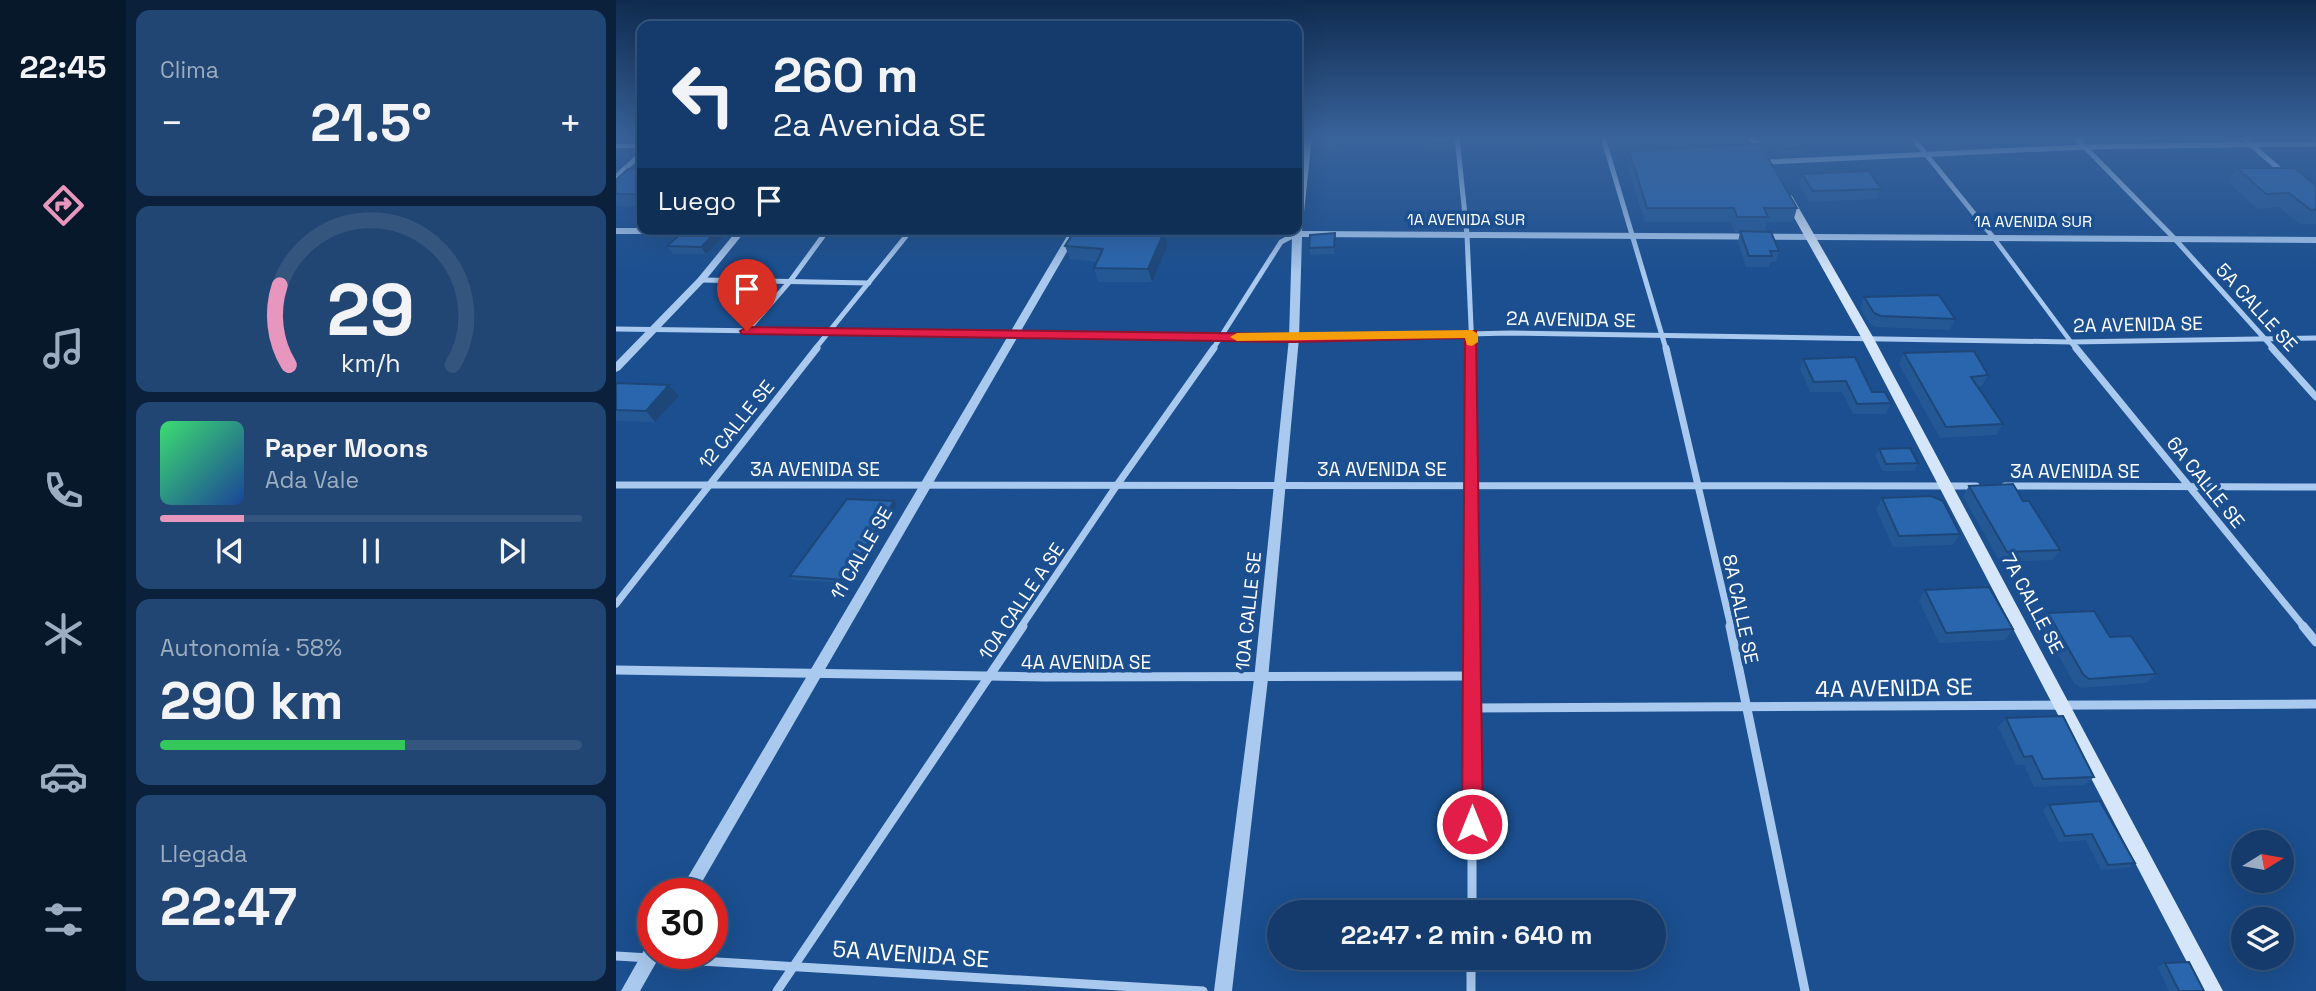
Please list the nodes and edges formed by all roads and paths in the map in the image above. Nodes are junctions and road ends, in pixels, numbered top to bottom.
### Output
1 (1462, 183) edge
2 (1618, 183) edge
3 (1949, 183) edge
4 (2120, 183) edge
5 (1780, 184) edge
6 (616, 231) edge
7 (637, 231) edge
8 (1302, 234) edge
9 (738, 235) edge
10 (825, 235) edge
11 (907, 235) edge
12 (1072, 235) edge
13 (1295, 235) edge
14 (1297, 235) edge
15 (1468, 235) junction
16 (1636, 236) junction
17 (1811, 237) junction
18 (1993, 237) junction
19 (2174, 238) junction
20 (2316, 240) edge
21 (701, 280) junction
22 (791, 280) junction
23 (869, 283) junction
24 (616, 330) edge
25 (655, 330) junction
26 (747, 331) junction
27 (830, 331) junction
28 (1014, 332) junction
29 (1472, 334) junction
30 (1662, 336) junction
31 (1222, 337) junction
32 (1867, 337) junction
33 (1294, 338) junction
34 (2263, 338) junction
35 (2316, 338) edge
36 (2071, 342) junction
37 (616, 368) edge
38 (2316, 397) edge
39 (616, 485) edge
40 (707, 485) junction
41 (925, 485) junction
42 (1117, 485) junction
43 (1280, 485) junction
44 (1471, 485) junction
45 (1700, 485) junction
46 (1947, 486) junction
47 (1987, 486) edge
48 (2000, 486) edge
49 (2190, 487) junction
50 (2316, 487) edge
51 (616, 604) edge
52 (2316, 642) edge
53 (616, 670) edge
54 (816, 675) junction
55 (1472, 677) junction
56 (988, 678) junction
57 (1261, 679) junction
58 (2316, 704) edge
59 (2064, 705) junction
60 (1472, 708) junction
61 (1746, 708) junction
62 (695, 878) edge
63 (1472, 900) edge
64 (637, 955) edge
65 (616, 956) edge
66 (728, 961) edge
67 (794, 966) junction
68 (643, 969) edge
69 (1471, 970) edge
70 (630, 991) edge
71 (777, 991) edge
72 (1203, 991) edge
73 (1223, 991) edge
74 (1471, 991) edge
75 (1805, 991) edge
76 (2213, 991) edge

1 - 15 street
2 - 16 street, 8A CALLE SE
3 - 18 street
4 - 19 street, 5A CALLE SE
5 - 17 main road, 7A CALLE SE
6 - 7 street
8 - 15 street, 1A AVENIDA SUR
9 - 21 street
10 - 22 street
11 - 23 street, 12 CALLE SE
12 - 28 street, 11 CALLE SE
13 - 31 street, 10A CALLE A SE
14 - 33 street, 10A CALLE SE
15 - 16 street, 1A AVENIDA SUR
15 - 29 street
16 - 17 street, 1A AVENIDA SUR
16 - 30 street, 8A CALLE SE
17 - 18 street, 1A AVENIDA SUR
17 - 32 main road, 7A CALLE SE
18 - 19 street, 1A AVENIDA SUR
18 - 36 street
19 - 20 street, 1A AVENIDA SUR
19 - 34 street, 5A CALLE SE
21 - 22 street
21 - 25 street
22 - 23 street
22 - 26 street
23 - 27 street, 12 CALLE SE
24 - 25 street, 2A AVENIDA SE
25 - 26 street, 2A AVENIDA SE
25 - 37 street
26 - 27 street, 2A AVENIDA SE
27 - 28 street, 2A AVENIDA SE
27 - 40 street, 12 CALLE SE
28 - 31 street, 2A AVENIDA SE
28 - 41 street, 11 CALLE SE
29 - 30 street, 2A AVENIDA SE
29 - 33 street, 2A AVENIDA SE
29 - 44 street
30 - 32 street, 2A AVENIDA SE
30 - 45 street, 8A CALLE SE
31 - 33 street, 2A AVENIDA SE
31 - 42 street, 10A CALLE A SE
32 - 36 street, 2A AVENIDA SE
32 - 46 main road, 7A CALLE SE
33 - 43 street, 10A CALLE SE
34 - 35 street, 2A AVENIDA SE
34 - 36 street, 2A AVENIDA SE
34 - 38 street, 5A CALLE SE
36 - 49 street, 6A CALLE SE
39 - 40 street, 3A AVENIDA SE
40 - 41 street, 3A AVENIDA SE
40 - 51 street, 12 CALLE SE
41 - 42 street, 3A AVENIDA SE
41 - 54 street, 11 CALLE SE
42 - 43 street, 3A AVENIDA SE
42 - 56 street, 10A CALLE A SE
43 - 44 street, 3A AVENIDA SE
43 - 57 street, 10A CALLE SE
44 - 45 street, 3A AVENIDA SE
44 - 55 street
45 - 46 street, 3A AVENIDA SE
45 - 61 street, 8A CALLE SE
46 - 47 street, 3A AVENIDA SE
46 - 59 main road, 7A CALLE SE
48 - 49 street, 3A AVENIDA SE
49 - 50 street, 3A AVENIDA SE
49 - 52 street, 6A CALLE SE
53 - 54 street, 4A AVENIDA SE
54 - 56 street, 4A AVENIDA SE
54 - 62 street, 11 CALLE SE
55 - 57 street, 4A AVENIDA SE
55 - 60 street
56 - 57 street, 4A AVENIDA SE
56 - 67 street, 10A CALLE A SE
57 - 73 street, 10A CALLE SE
58 - 59 street, 4A AVENIDA SE
59 - 61 street, 4A AVENIDA SE
59 - 76 main road, 7A CALLE SE
60 - 61 street, 4A AVENIDA SE
60 - 63 street
61 - 75 street, 8A CALLE SE
64 - 65 street, 5A AVENIDA SE
66 - 67 street, 5A AVENIDA SE
67 - 71 street, 10A CALLE A SE
67 - 72 street, 5A AVENIDA SE
68 - 70 street
69 - 74 street

